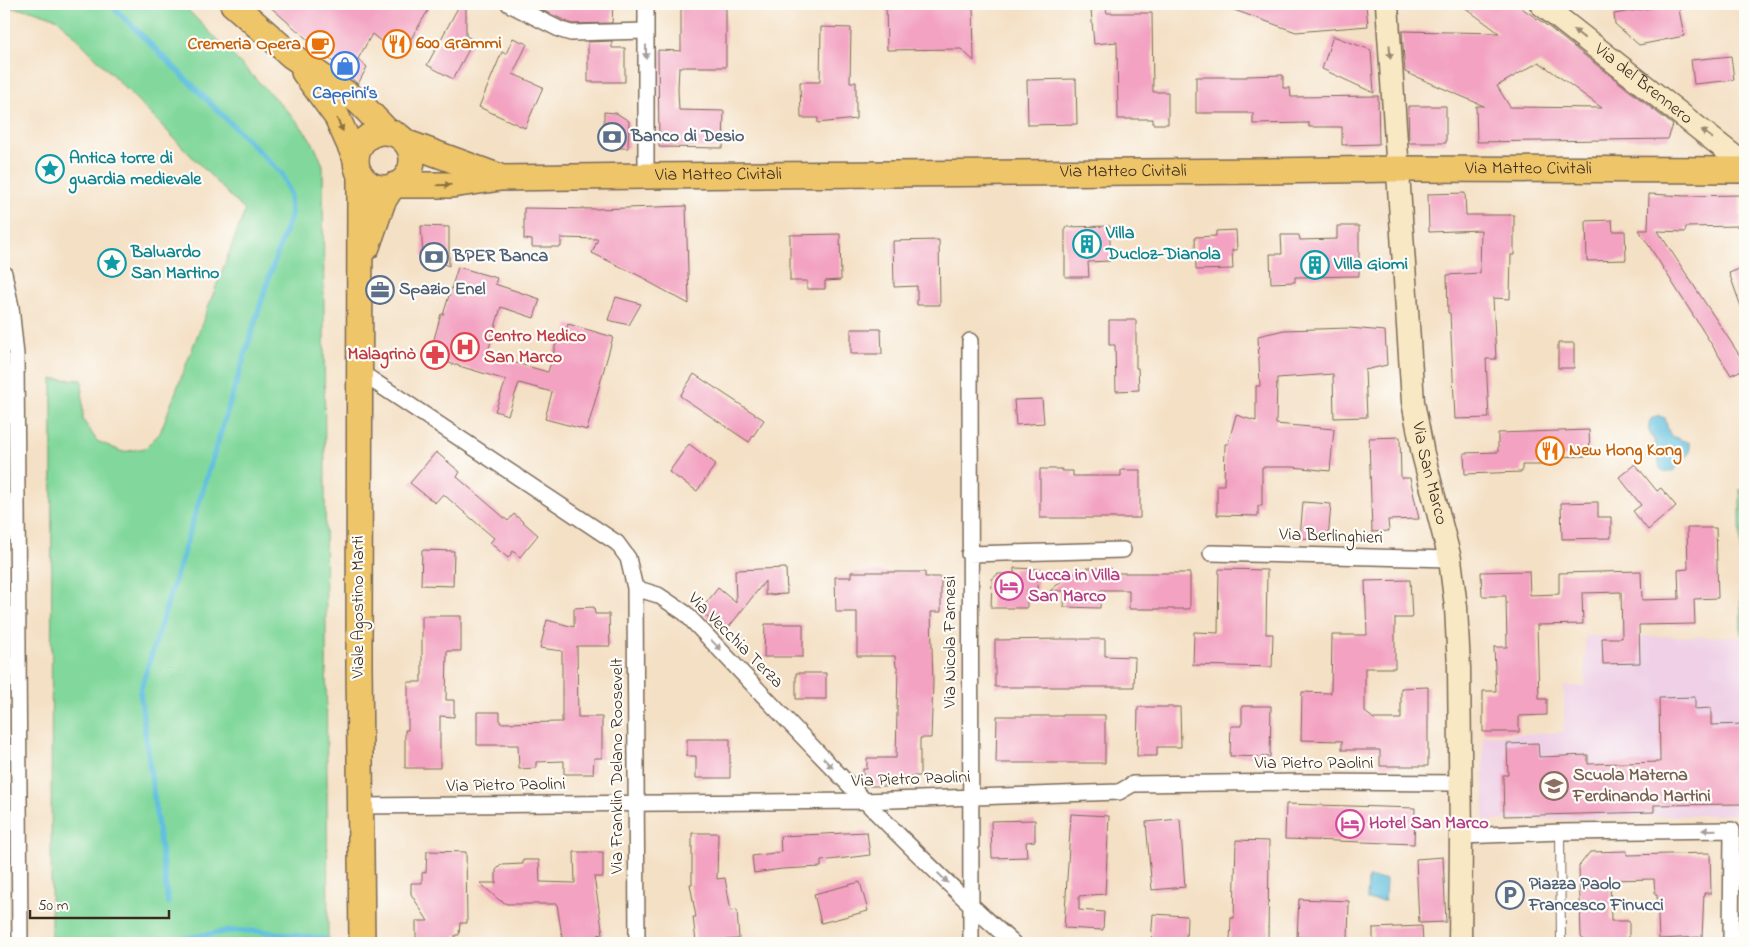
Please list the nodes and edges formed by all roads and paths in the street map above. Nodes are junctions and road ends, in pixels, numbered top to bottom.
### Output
1 (233, 4) edge
2 (509, 4) edge
3 (646, 4) edge
4 (1387, 4) edge
5 (1541, 4) edge
6 (646, 31) junction
7 (292, 56) junction
8 (397, 138) junction
9 (1745, 164) edge
10 (358, 167) junction
11 (1397, 169) junction
12 (1745, 170) edge
13 (646, 176) junction
14 (501, 178) junction
15 (394, 186) junction
16 (359, 271) junction
17 (4, 273) edge
18 (970, 341) dead end
19 (360, 372) junction
20 (1123, 550) dead end
21 (1211, 552) dead end
22 (969, 554) junction
23 (1450, 559) junction
24 (635, 588) junction
25 (1460, 783) junction
26 (970, 796) junction
27 (864, 801) junction
28 (637, 804) junction
29 (361, 806) junction
30 (1560, 832) junction
31 (1461, 836) junction
32 (971, 906) junction
33 (20, 943) edge
34 (362, 943) edge
35 (638, 943) edge
36 (971, 943) edge
37 (1013, 943) edge
38 (1460, 943) edge
39 (1561, 943) edge
40 (1731, 943) edge

1 - 7 main road
2 - 6 street
3 - 6 street
4 -> 11 street, Via San Marco
9 -> 5 street, Via del Brennero
6 -> 13 street
7 - 8 main road
7 -> 10 main road
8 - 10 main road
8 - 14 main road, Via Matteo Civitali
8 - 15 main road
10 - 15 main road
10 - 16 main road, Viale Agostino Marti
11 - 12 main road, Via Matteo Civitali
11 - 13 main road, Via Matteo Civitali
11 - 23 street, Via San Marco
13 - 14 main road, Via Matteo Civitali
15 -> 14 main road, Via Matteo Civitali
15 - 16 main road, Viale Agostino Marti
16 - 19 main road, Viale Agostino Marti
17 - 33 street
18 - 22 street, Via Nicola Farnesi
19 - 24 street
19 - 29 main road, Viale Agostino Marti
20 - 22 street
21 - 23 street, Via Berlinghieri
22 - 26 street, Via Nicola Farnesi
23 - 25 street, Via San Marco
24 -> 27 street, Via Vecchia Terza
24 - 28 street, Via Franklin Delano Roosevelt
25 - 26 street, Via Pietro Paolini
25 - 31 street, Via San Marco
26 - 27 street, Via Pietro Paolini
26 - 32 street, Via Nicola Farnesi
27 - 28 street, Via Pietro Paolini
27 -> 32 street, Via Vecchia Terza
28 - 29 street, Via Pietro Paolini
28 - 35 street, Via Franklin Delano Roosevelt
29 - 34 main road, Viale Agostino Marti
30 - 31 street
30 - 39 lane
40 -> 30 street
31 - 38 street, Via San Marco
32 - 36 street, Via Nicola Farnesi
32 - 37 street, Via Vecchia Terza

